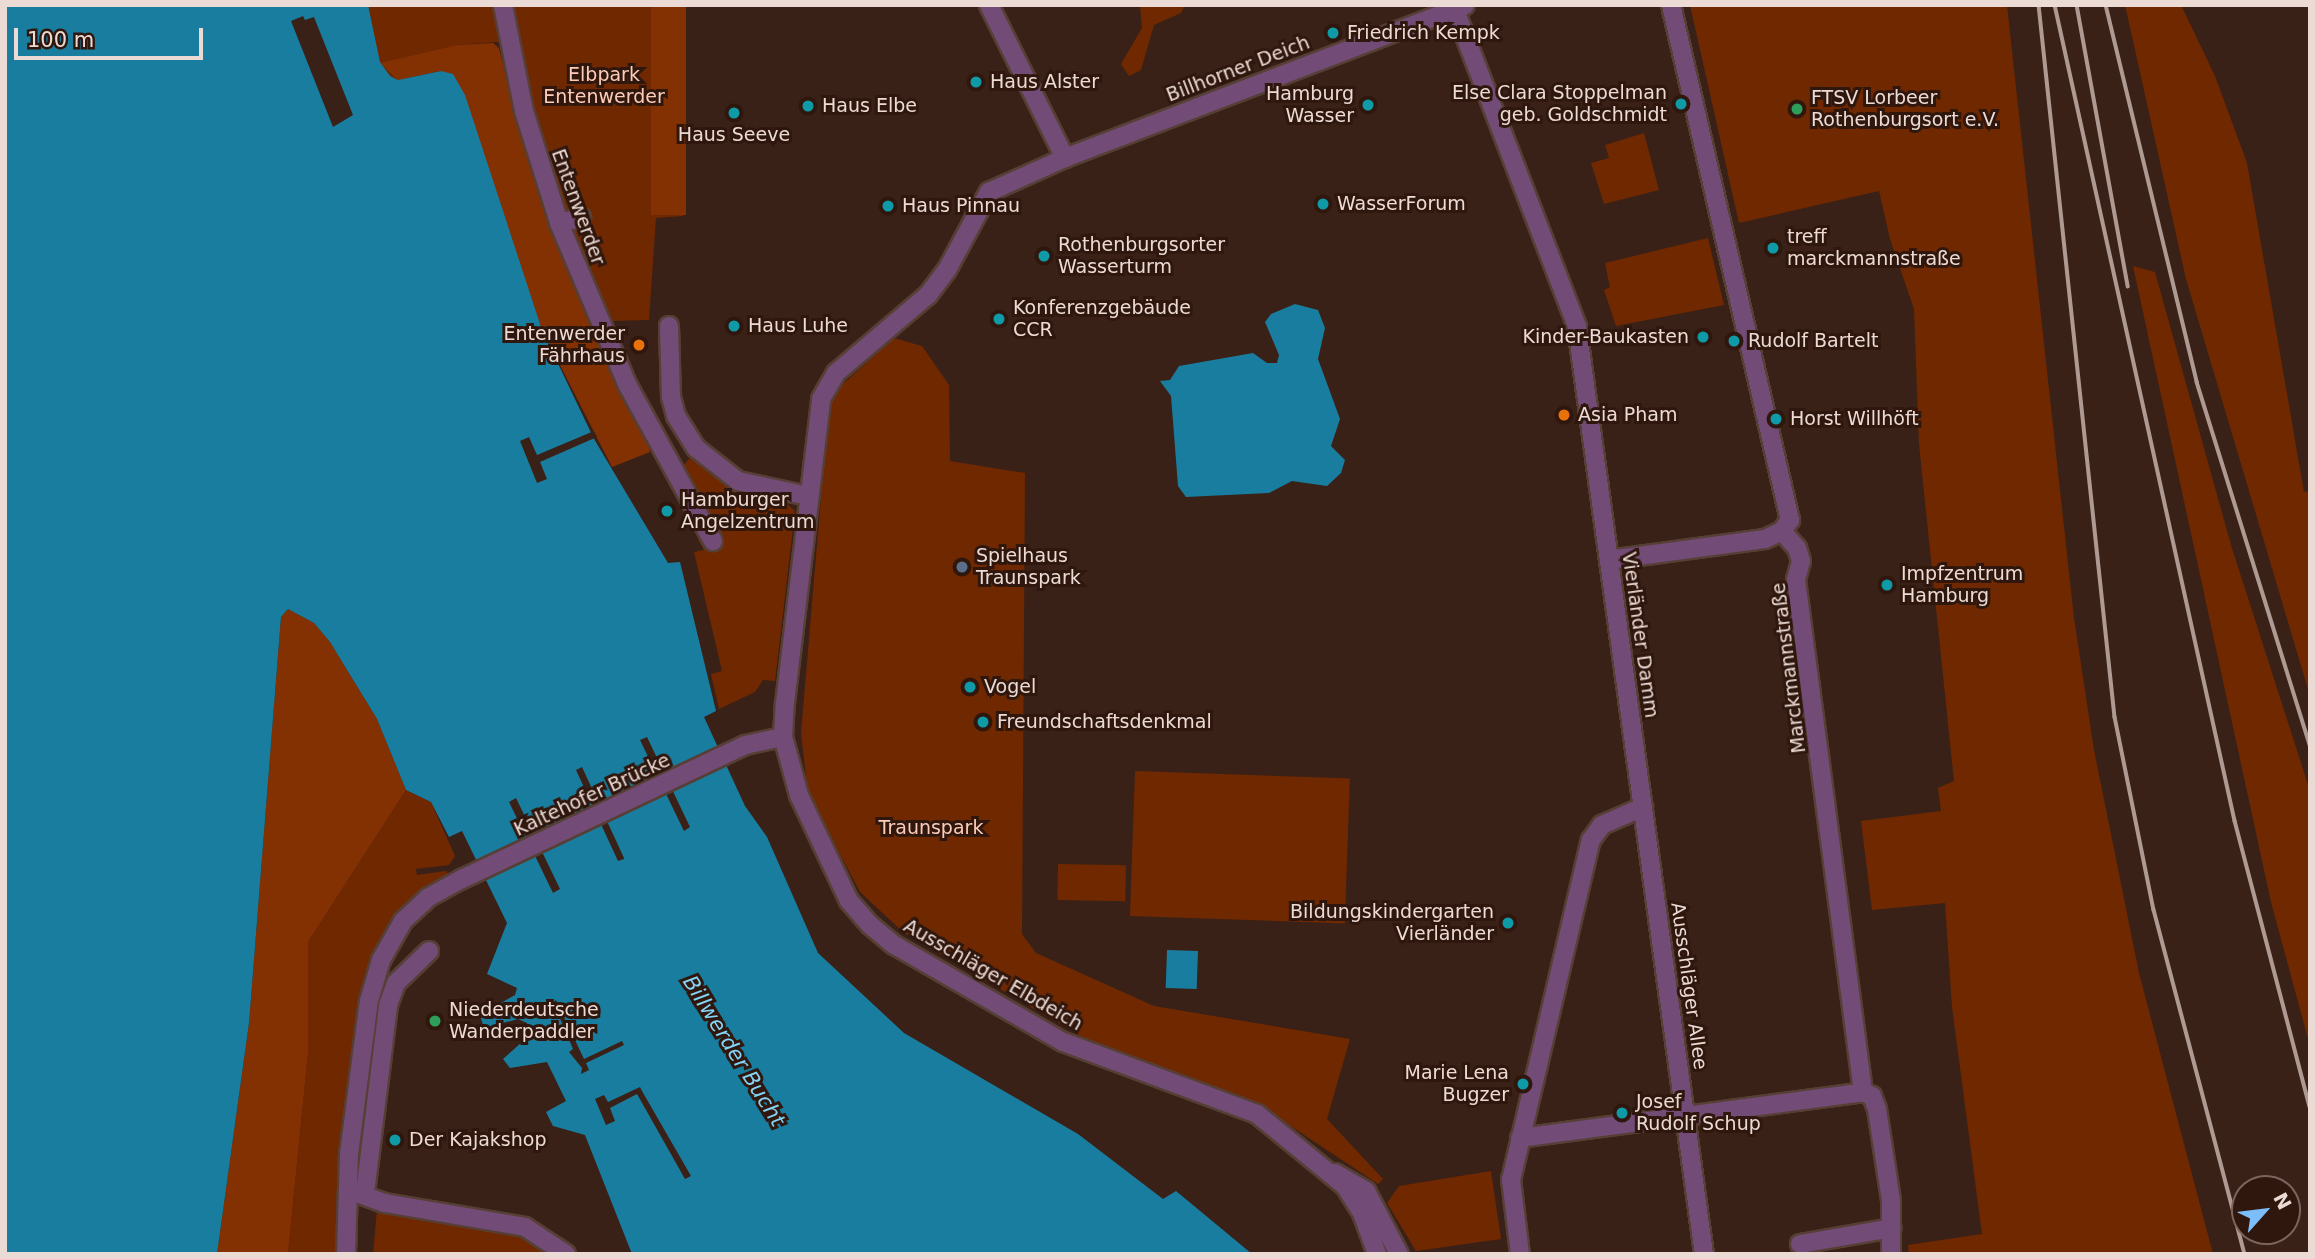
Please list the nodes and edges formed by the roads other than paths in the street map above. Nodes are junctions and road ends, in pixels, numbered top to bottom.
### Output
1 (503, 5) edge
2 (989, 5) edge
3 (1671, 5) edge
4 (1458, 7) edge
5 (1065, 158) junction
6 (581, 218) dead end
7 (559, 223) junction
8 (669, 326) dead end
9 (674, 412) junction
10 (642, 414) junction
11 (808, 496) junction
12 (1783, 531) junction
13 (713, 541) dead end
14 (1609, 560) junction
15 (783, 737) junction
16 (1643, 807) junction
17 (429, 951) dead end
18 (1863, 1092) junction
19 (1685, 1115) junction
20 (1520, 1138) junction
21 (1332, 1172) junction
22 (358, 1193) junction
23 (1892, 1228) junction
24 (1800, 1244) dead end
25 (346, 1254) edge
26 (566, 1254) edge
27 (1377, 1254) edge
28 (1399, 1254) edge
29 (1520, 1254) edge
30 (1704, 1254) edge
31 (1891, 1254) edge

1 - 7 street, Entenwerder
2 - 5 street
3 - 12 street
4 - 5 street, Billhorner Deich
4 - 14 street, Vierländer Damm
5 - 11 street, Ausschläger Elbdeich
6 - 7 street
7 - 10 street, Entenwerder
8 - 9 street
9 - 10 street
9 - 11 street
10 - 13 street, Entenwerder
11 - 15 street, Ausschläger Elbdeich
12 - 14 street
12 - 18 street, Marckmannstraße
14 - 16 street, Vierländer Damm
15 - 21 street, Ausschläger Elbdeich
15 - 22 street, Kaltehofer Brücke
16 - 19 street, Ausschläger Allee
16 - 20 street
17 - 22 street
18 - 19 street
18 - 23 street, Marckmannstraße
19 - 20 street
19 - 30 street, Ausschläger Allee
20 - 29 street
21 - 27 street, Ausschläger Elbdeich
21 - 28 street
22 - 25 street
22 - 26 street
23 - 24 street
23 - 31 street, Marckmannstraße

